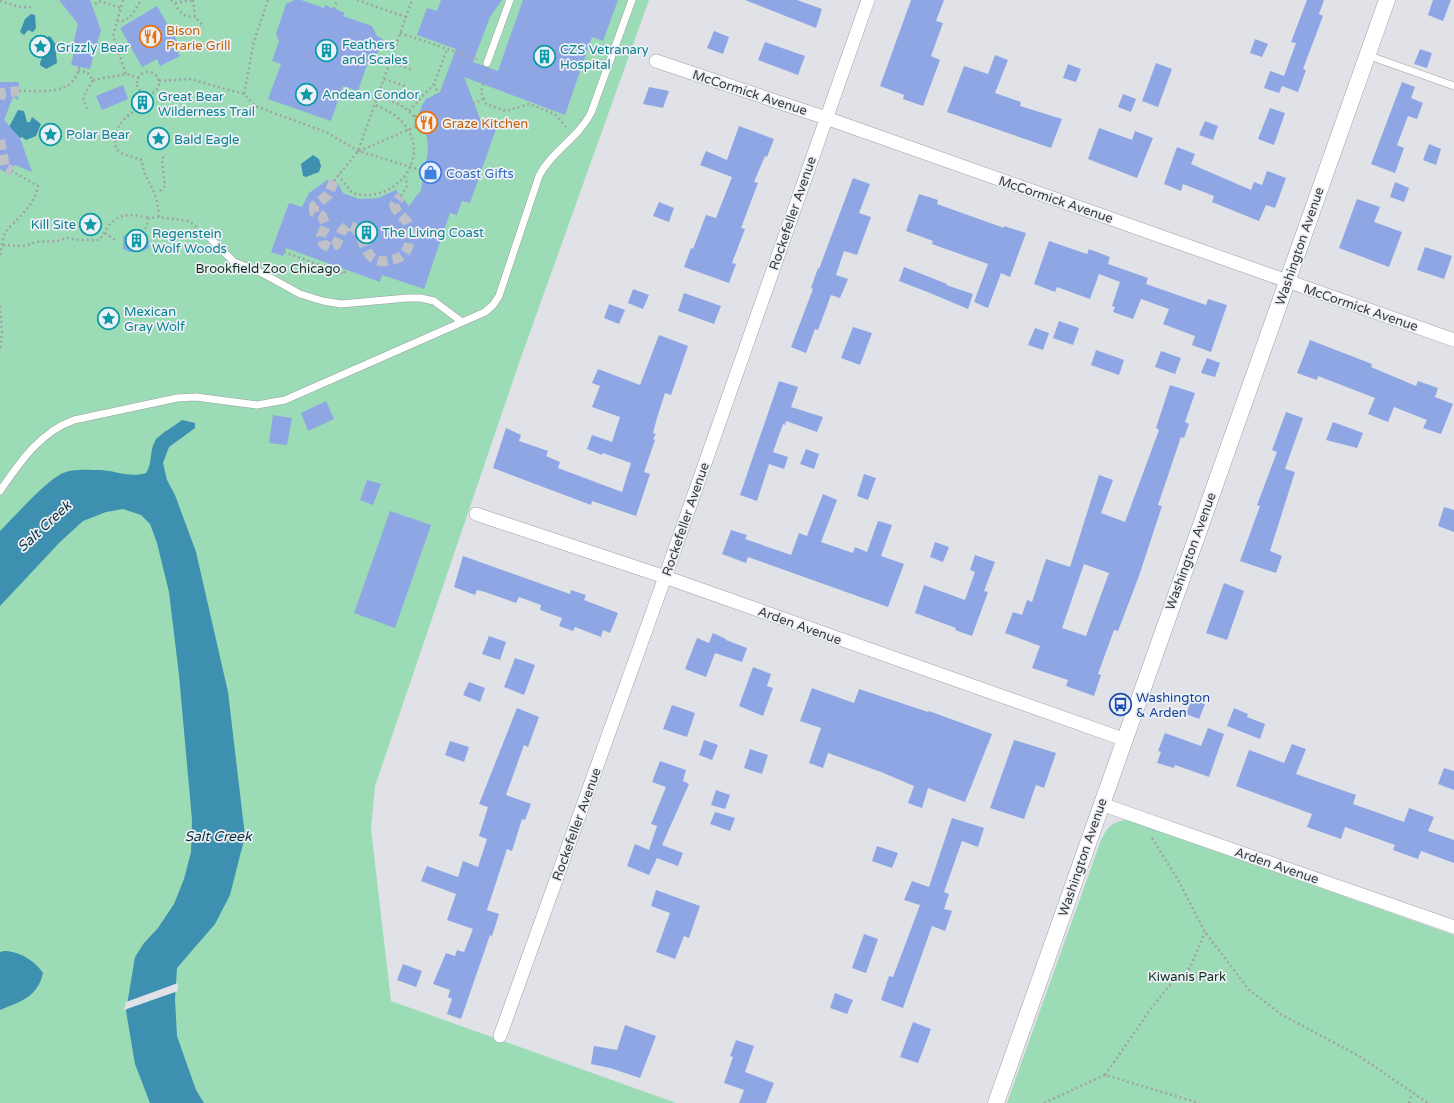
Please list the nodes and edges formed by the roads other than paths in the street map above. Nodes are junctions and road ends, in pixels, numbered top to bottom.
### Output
1 (510, 0) edge
2 (632, 0) edge
3 (868, 0) edge
4 (1386, 0) edge
5 (1367, 55) junction
6 (656, 61) dead end
7 (487, 63) road end
8 (1454, 86) edge
9 (826, 118) junction
10 (211, 239) road end
11 (1287, 281) junction
12 (462, 322) junction
13 (1454, 340) edge
14 (0, 491) edge
15 (476, 514) dead end
16 (665, 577) junction
17 (1123, 739) junction
18 (1101, 804) junction
19 (1454, 927) edge
20 (500, 1036) dead end
21 (996, 1103) edge

1 - 7 lane
2 - 12 lane
3 - 9 street, Rockefeller Avenue
4 - 5 street, Washington Avenue
5 - 8 lane
5 - 11 street, Washington Avenue
6 - 9 street, McCormick Avenue
9 - 11 street, McCormick Avenue
9 - 16 street, Rockefeller Avenue
10 - 12 lane
11 - 13 street, McCormick Avenue
11 - 17 street, Washington Avenue
12 - 14 lane
15 - 16 street, Arden Avenue
16 - 17 street, Arden Avenue
16 - 20 street, Rockefeller Avenue
17 - 18 street, Washington Avenue
18 - 19 street, Arden Avenue
18 - 21 street, Washington Avenue

